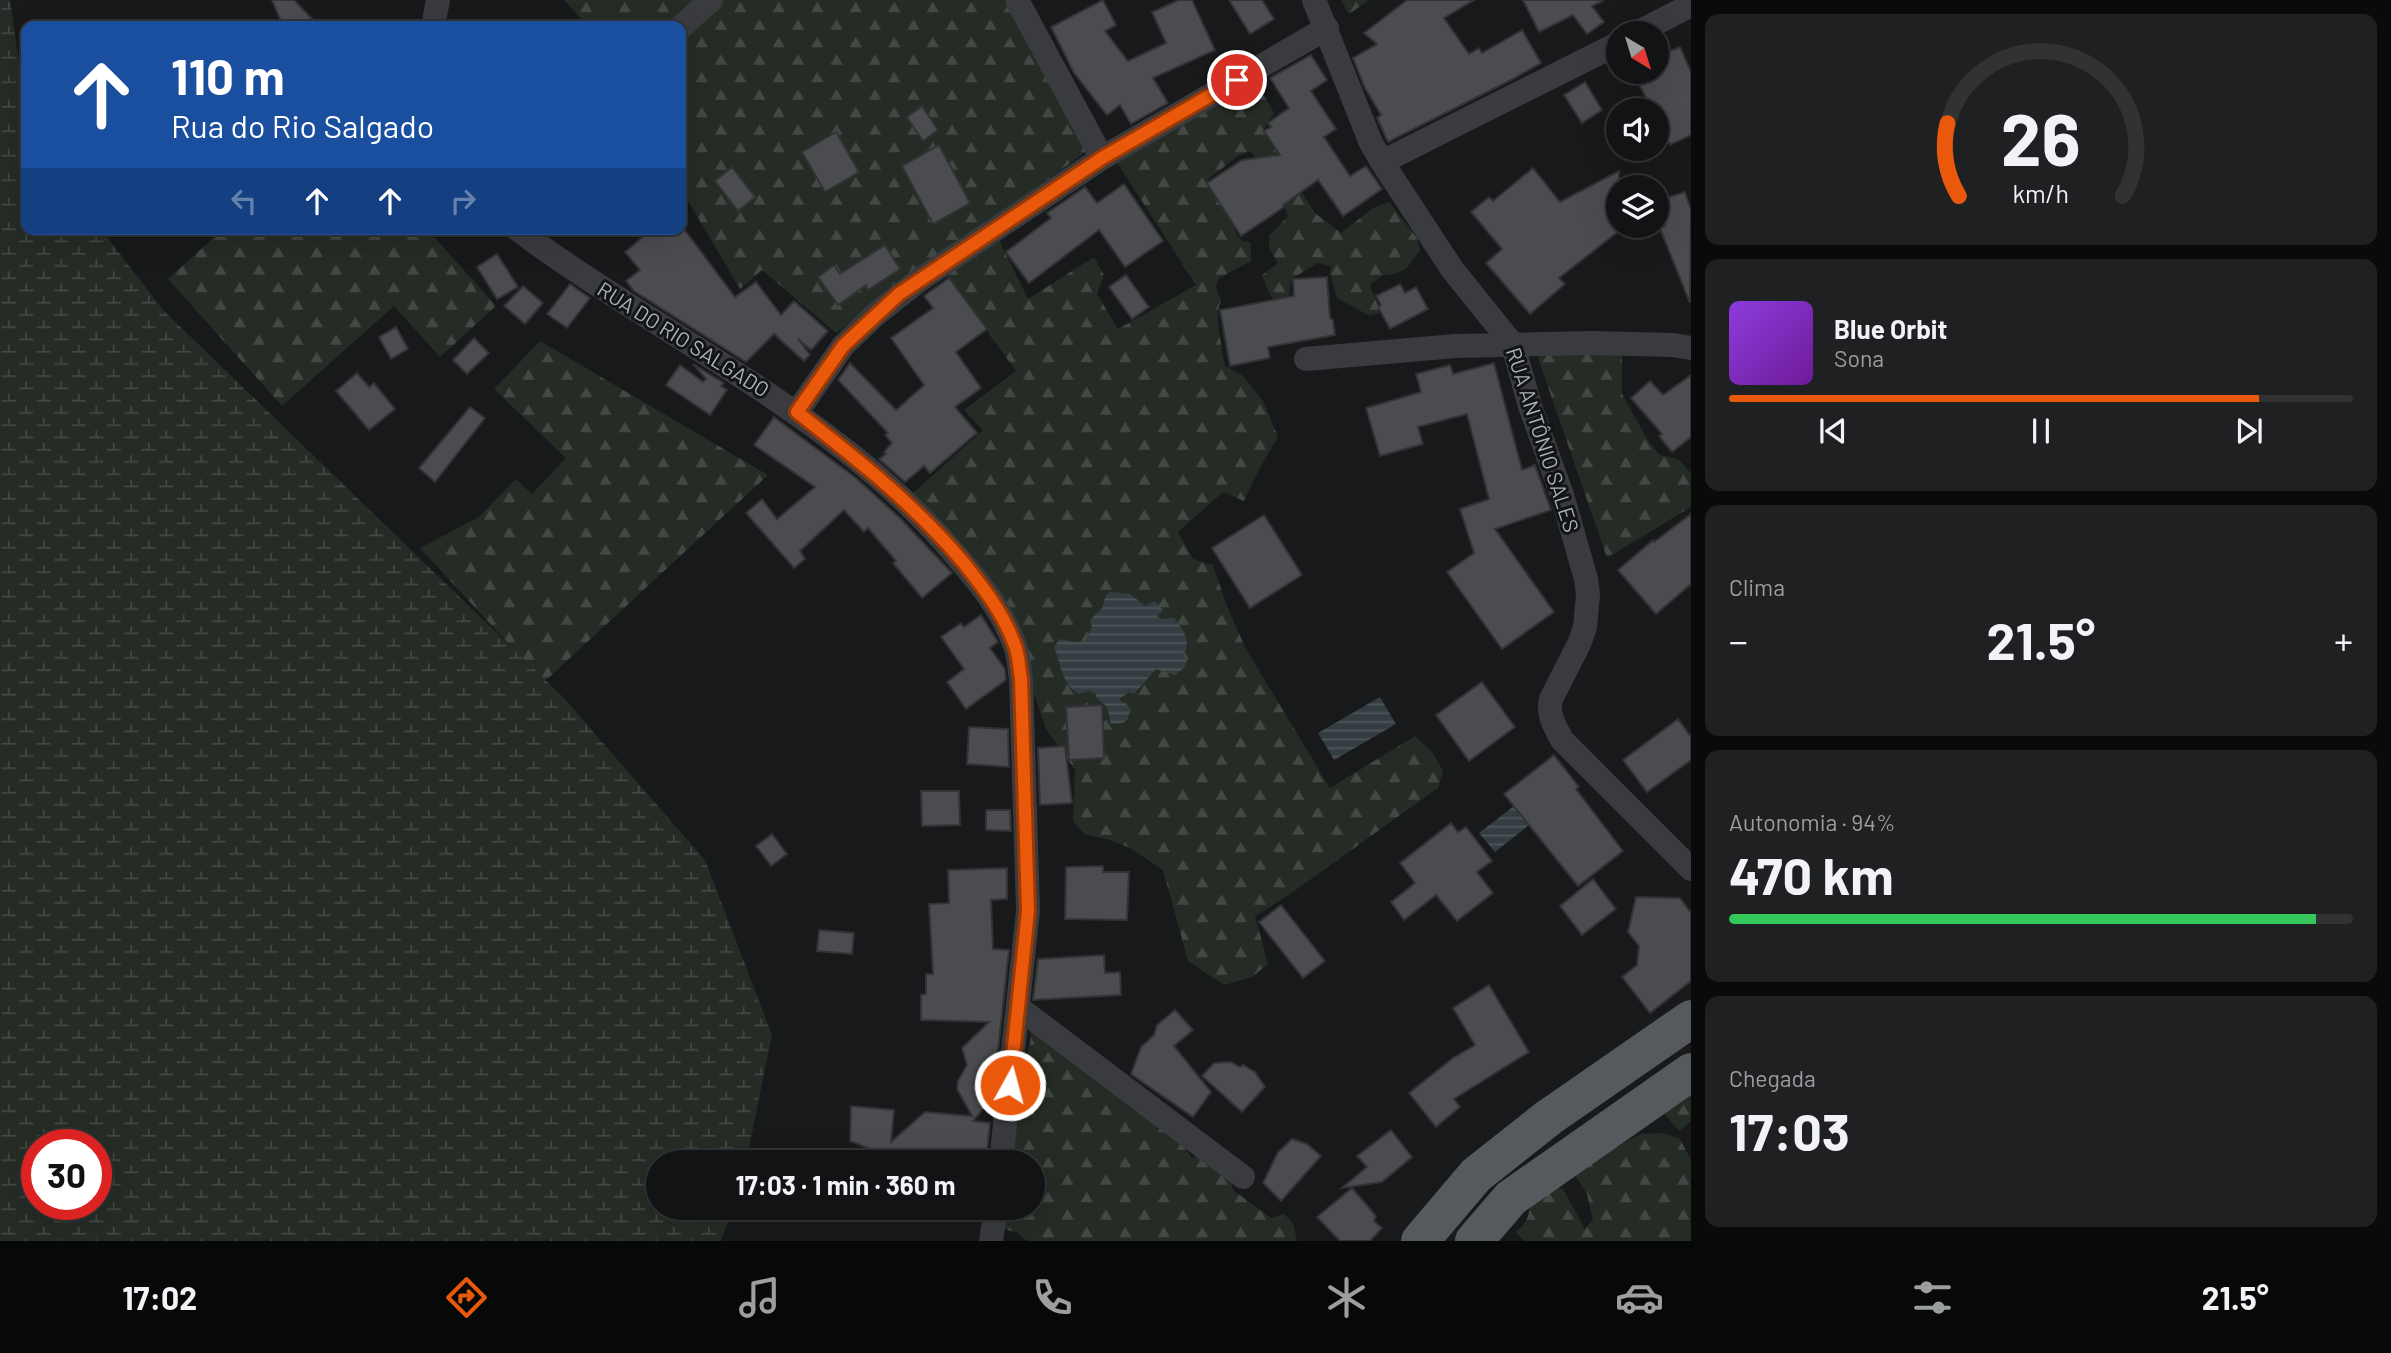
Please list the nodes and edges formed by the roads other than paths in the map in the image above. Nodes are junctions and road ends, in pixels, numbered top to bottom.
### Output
1 (438, 0) edge
2 (711, 0) edge
3 (1017, 0) edge
4 (1314, 0) edge
5 (1691, 5) edge
6 (434, 21) edge
7 (1660, 21) edge
8 (686, 22) edge
9 (1326, 28) junction
10 (1606, 50) edge
11 (1102, 158) junction
12 (1382, 162) junction
13 (526, 235) edge
14 (1513, 345) junction
15 (1691, 348) edge
16 (1306, 359) dead end
17 (797, 412) junction
18 (1691, 869) edge
19 (1019, 1008) junction
20 (1691, 1019) edge
21 (1691, 1072) edge
22 (1002, 1150) edge
23 (1243, 1177) dead end
24 (994, 1220) edge
25 (991, 1241) edge
26 (1420, 1241) edge
27 (1474, 1241) edge

1 - 6 street
2 - 8 street
3 - 11 street
4 - 9 street, RUA ANTÔNIO SALES
5 - 7 street
9 - 11 street
9 - 12 street, RUA ANTÔNIO SALES
10 - 12 street
11 - 17 street
12 - 14 street, RUA ANTÔNIO SALES
13 - 17 street, RUA DO RIO SALGADO
14 - 15 street
14 - 16 street
14 - 18 street, RUA ANTÔNIO SALES
17 - 19 street, RUA DO RIO SALGADO
19 - 22 street, RUA DO RIO SALGADO
19 - 23 street
20 - 26 main road
21 - 27 main road
24 - 25 street

